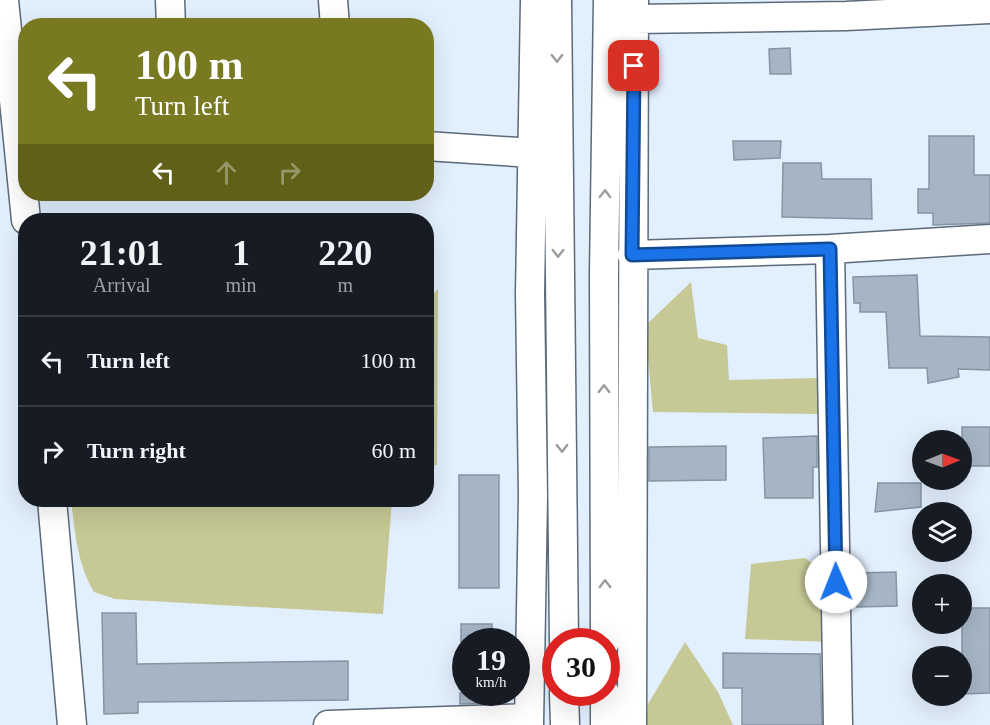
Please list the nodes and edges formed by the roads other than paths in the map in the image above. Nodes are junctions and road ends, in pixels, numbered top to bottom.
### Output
1 (4, 0) edge
2 (170, 0) edge
3 (333, 0) edge
4 (535, 0) edge
5 (556, 0) edge
6 (608, 0) edge
7 (845, 8) edge
8 (990, 9) edge
9 (634, 10) edge
10 (171, 18) edge
11 (334, 18) edge
12 (4, 46) edge
13 (434, 147) edge
14 (533, 153) junction
15 (16, 176) edge
16 (990, 238) edge
17 (830, 249) junction
18 (632, 255) junction
19 (53, 507) edge
20 (564, 628) edge
21 (605, 628) edge
22 (564, 706) edge
23 (605, 706) edge
24 (529, 721) edge
25 (72, 725) edge
26 (328, 725) edge
27 (565, 725) edge
28 (605, 725) edge
29 (632, 725) edge
30 (838, 725) edge

1 - 12 street
2 - 10 street
3 - 11 street
4 - 14 street
5 -> 20 street
21 -> 6 street
7 - 8 street
7 - 9 street
9 - 18 street
12 - 15 street
13 - 14 street
14 - 24 street
16 - 17 street
17 - 18 street
17 - 30 street
18 - 29 street
19 - 25 street
22 - 27 street
23 - 28 street
24 - 26 street

